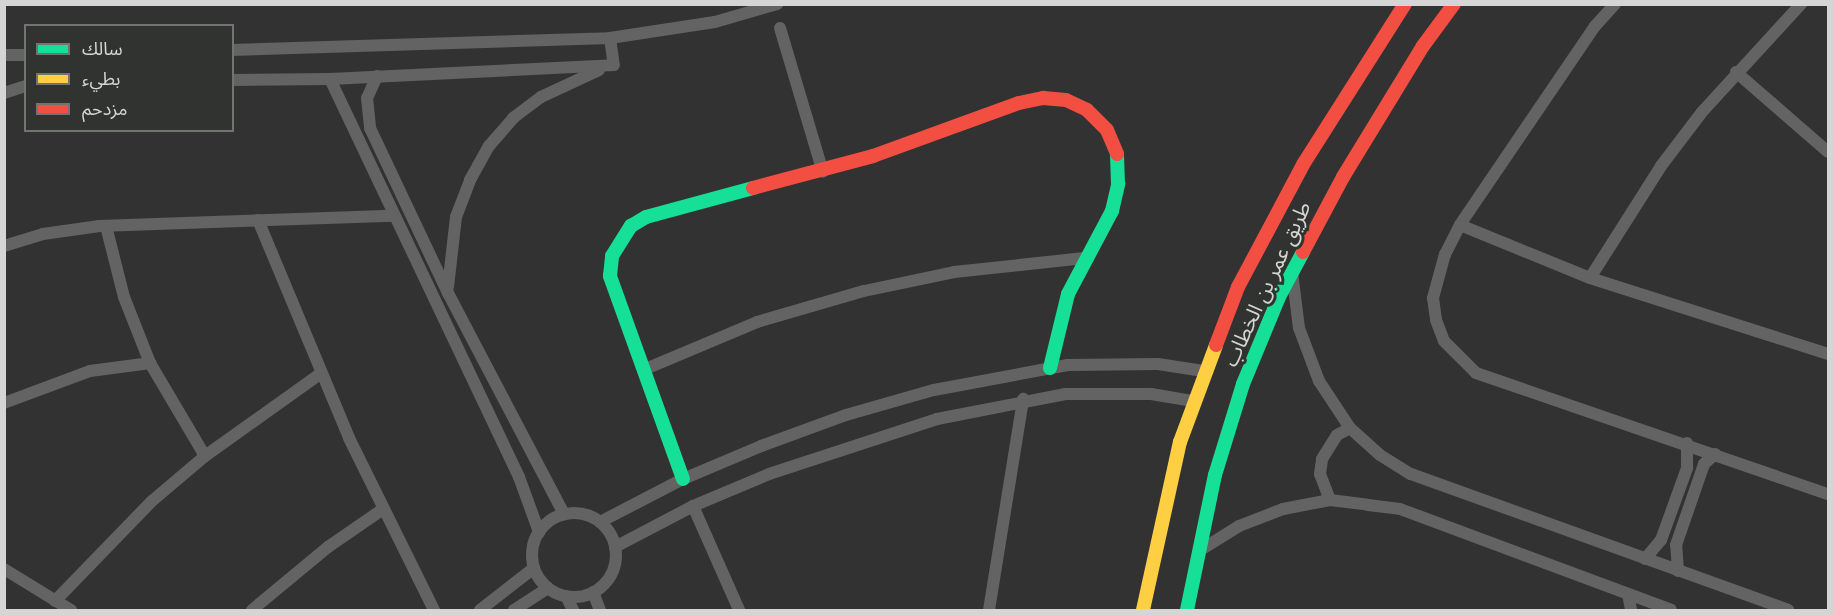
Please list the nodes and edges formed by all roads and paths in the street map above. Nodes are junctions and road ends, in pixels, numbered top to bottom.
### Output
1 (777, 4) edge
2 (1404, 4) edge
3 (1454, 4) edge
4 (1615, 4) edge
5 (1801, 4) edge
6 (780, 28) dead end
7 (610, 38) junction
8 (234, 50) edge
9 (4, 55) edge
10 (24, 55) edge
11 (614, 65) junction
12 (1736, 72) junction
13 (377, 76) junction
14 (234, 80) edge
15 (330, 80) junction
16 (4, 83) edge
17 (24, 84) edge
18 (24, 85) edge
19 (4, 93) edge
20 (1828, 152) edge
21 (823, 171) junction
22 (392, 216) junction
23 (258, 220) junction
24 (1460, 225) junction
25 (106, 226) junction
26 (4, 246) edge
27 (1084, 258) junction
28 (1292, 272) junction
29 (1590, 278) junction
30 (448, 293) junction
31 (1828, 354) edge
32 (150, 363) junction
33 (1050, 368) junction
34 (643, 370) junction
35 (1203, 370) junction
36 (320, 374) junction
37 (1023, 399) junction
38 (1193, 401) junction
39 (4, 403) edge
40 (1350, 428) junction
41 (1687, 443) junction
42 (1715, 454) junction
43 (205, 456) junction
44 (683, 478) junction
45 (1827, 493) edge
46 (1330, 501) junction
47 (693, 506) junction
48 (383, 509) junction
49 (564, 514) junction
50 (600, 522) junction
51 (539, 532) junction
52 (615, 547) junction
53 (1198, 551) junction
54 (1645, 559) junction
55 (534, 568) junction
56 (4, 569) edge
57 (1678, 571) junction
58 (548, 588) junction
59 (593, 592) junction
60 (1628, 594) junction
61 (566, 596) junction
62 (55, 601) junction
63 (71, 610) edge
64 (252, 610) edge
65 (434, 610) edge
66 (480, 610) edge
67 (514, 610) edge
68 (573, 610) edge
69 (600, 610) edge
70 (739, 610) edge
71 (989, 610) edge
72 (1143, 610) edge
73 (1187, 610) edge
74 (1631, 610) edge
75 (1671, 610) edge
76 (1788, 610) edge

1 - 7 street
2 - 35 street, طريق عمر بن الخطاب
3 - 28 street, طريق عمر بن الخطاب
4 - 24 street
5 - 12 street
6 - 21 street
7 - 8 street
7 - 11 street
9 - 10 street
11 - 13 street
11 - 30 street
12 - 20 street
12 - 29 street
13 - 15 street
13 - 30 street
14 - 15 street
15 - 22 street
16 - 17 street
18 - 19 street
21 - 27 street
21 - 34 street
22 - 23 street
22 - 51 street
23 - 25 street
23 - 36 street
24 - 29 street
24 - 41 street
25 - 26 street
25 - 32 street
27 - 33 street
27 - 34 street
28 - 40 street
28 - 53 street, طريق عمر بن الخطاب
29 - 31 street
30 - 49 street
32 - 39 street
32 - 43 street
33 - 35 street
33 - 44 street
34 - 44 street
35 - 38 street, طريق عمر بن الخطاب
36 - 43 street
36 - 48 street
37 - 38 street
37 - 47 street
37 - 71 street
38 - 72 street, طريق عمر بن الخطاب
40 - 46 street
40 - 54 street
41 - 42 street
41 - 54 street
42 - 45 street
42 - 57 street
43 - 62 street
44 - 50 street
46 - 53 street
46 - 60 street
47 - 52 street
47 - 70 street
48 - 64 street
48 - 65 street
49 - 50 street
49 - 51 street
50 - 52 street
51 - 55 street
52 - 59 street
53 - 73 street, طريق عمر بن الخطاب
54 - 57 street
55 - 58 street
55 - 66 street
56 - 62 street
57 - 76 street
58 - 61 street
58 - 67 street
59 - 61 street
59 - 69 street
60 - 74 street
60 - 75 street
61 - 68 street
62 - 63 street

